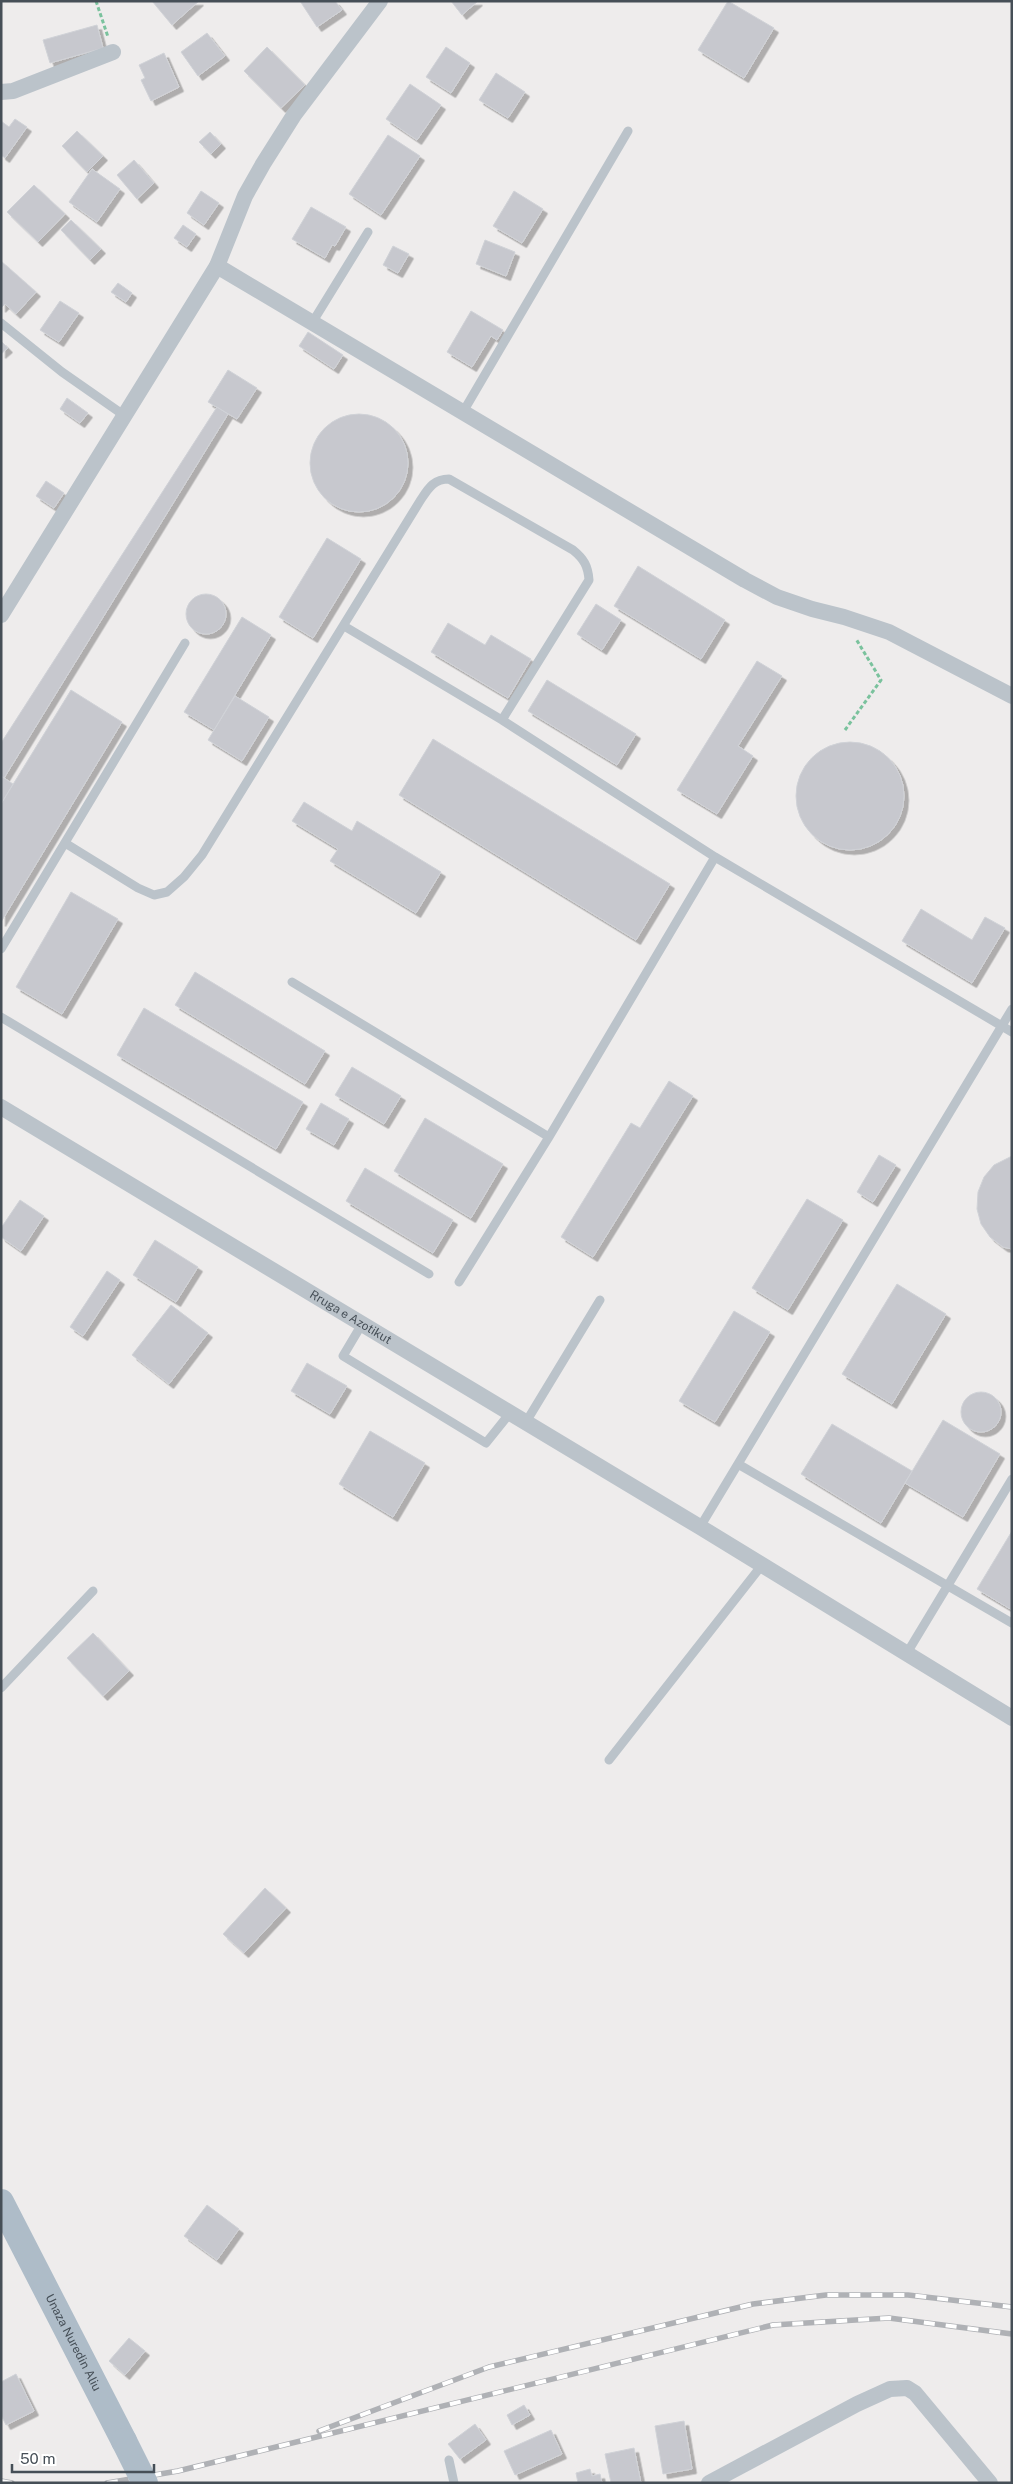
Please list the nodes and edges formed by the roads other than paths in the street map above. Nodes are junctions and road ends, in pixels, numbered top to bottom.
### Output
1 (380, 1) edge
2 (113, 52) road end
3 (1, 92) edge
4 (628, 131) dead end
5 (368, 232) dead end
6 (217, 266) junction
7 (1, 323) edge
8 (312, 323) junction
9 (464, 412) junction
10 (125, 416) junction
11 (2, 611) edge
12 (344, 626) junction
13 (185, 643) dead end
14 (1012, 696) edge
15 (502, 720) junction
16 (65, 843) junction
17 (715, 857) junction
18 (1, 949) edge
19 (292, 982) dead end
20 (1012, 1009) edge
21 (1, 1017) edge
22 (1001, 1026) junction
23 (1012, 1032) edge
24 (1, 1107) edge
25 (549, 1137) junction
26 (429, 1274) dead end
27 (459, 1282) dead end
28 (600, 1300) dead end
29 (362, 1324) junction
30 (510, 1413) junction
31 (526, 1422) junction
32 (738, 1464) junction
33 (1012, 1479) edge
34 (700, 1527) junction
35 (762, 1565) junction
36 (947, 1586) junction
37 (93, 1590) dead end
38 (1012, 1623) edge
39 (907, 1654) junction
40 (1, 1688) edge
41 (1012, 1718) edge
42 (609, 1760) dead end
43 (1, 2202) edge
44 (449, 2460) dead end
45 (146, 2483) edge
46 (454, 2483) edge
47 (709, 2483) edge
48 (990, 2483) edge

1 - 6 street
2 - 3 street
4 - 9 lane
5 - 8 lane
6 - 8 street
6 - 10 street
7 - 10 lane
8 - 9 street
9 - 14 street
10 - 11 street
12 - 15 lane
12 - 15 lane
12 - 16 lane
13 - 16 lane
15 - 17 lane
16 - 18 lane
17 - 22 lane
17 - 25 lane
19 - 25 lane
20 - 22 lane
21 - 26 lane
22 - 23 lane
22 - 32 lane
24 - 29 street, Rruga e Azotikut
25 - 27 lane
28 - 31 lane
29 - 30 street, Rruga e Azotikut
29 - 30 lane
30 - 31 street, Rruga e Azotikut
31 - 34 street, Rruga e Azotikut
32 - 34 lane
32 - 36 lane
33 - 36 lane
34 - 35 street, Rruga e Azotikut
35 - 39 street, Rruga e Azotikut
35 - 42 lane
36 - 38 lane
36 - 39 lane
37 - 40 lane
39 - 41 street, Rruga e Azotikut
43 - 45 main road, Unaza Nuredin Aliu, bridge
44 - 46 lane
47 - 48 street

